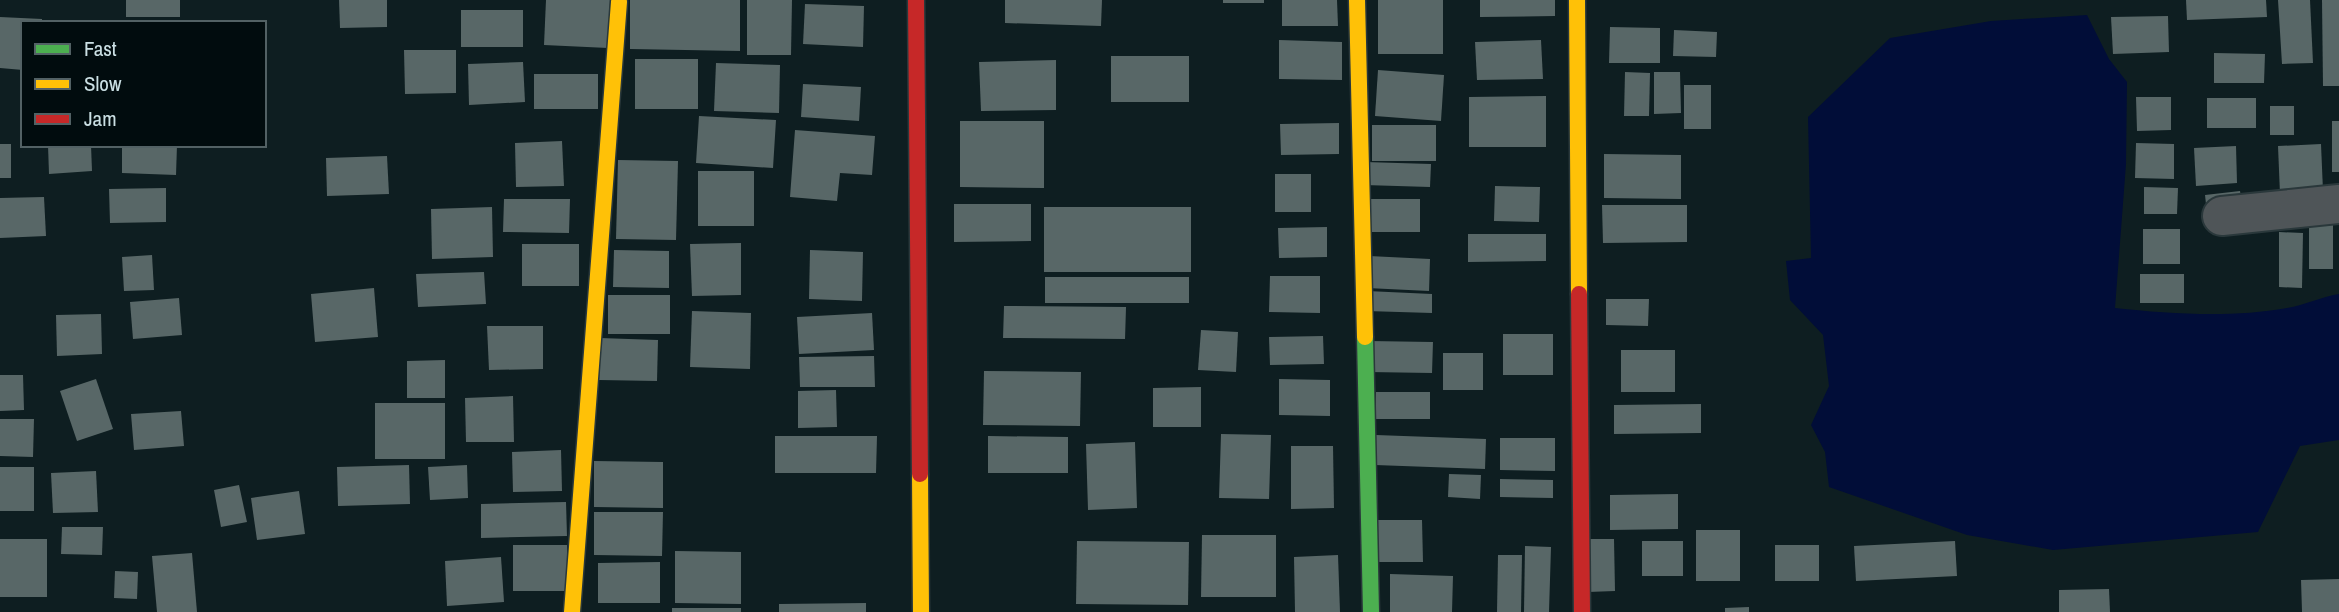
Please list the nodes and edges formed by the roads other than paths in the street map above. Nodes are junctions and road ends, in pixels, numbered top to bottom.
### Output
1 (916, 0) edge
2 (1357, 0) edge
3 (1577, 0) edge
4 (619, 2) dead end
5 (2339, 204) edge
6 (2222, 216) dead end
7 (572, 612) edge
8 (921, 612) edge
9 (1371, 612) edge
10 (1582, 612) edge

1 - 8 street
2 - 9 street
3 - 10 street
4 - 7 street
5 - 6 street

